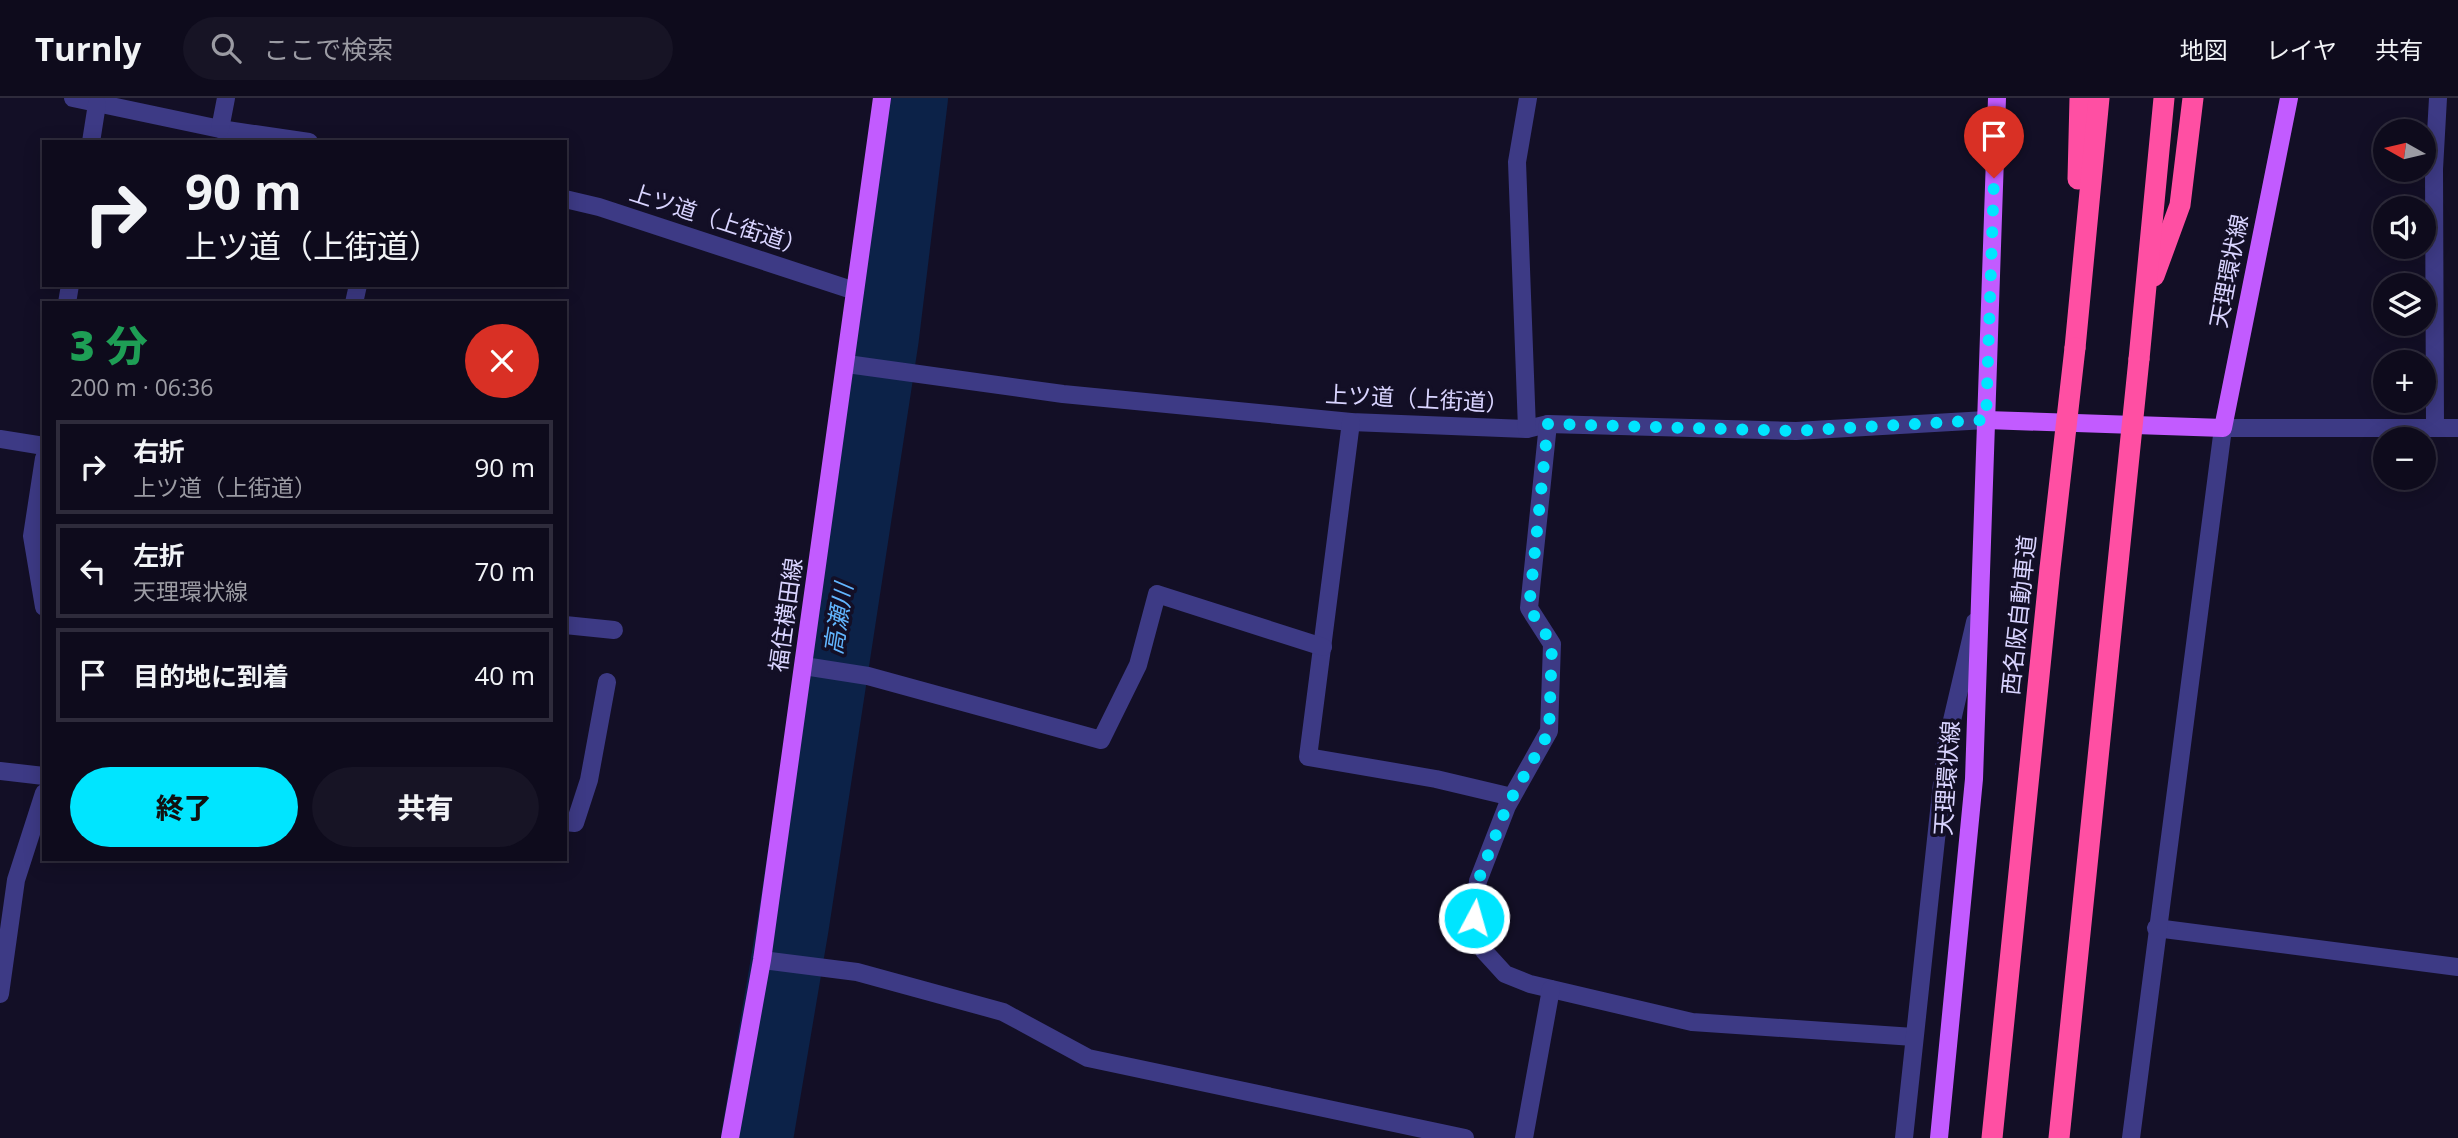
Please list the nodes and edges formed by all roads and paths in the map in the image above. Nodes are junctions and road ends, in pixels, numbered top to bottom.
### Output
1 (73, 98) edge
2 (226, 98) edge
3 (882, 98) edge
4 (1528, 98) edge
5 (1997, 98) edge
6 (2080, 98) edge
7 (2099, 98) edge
8 (2164, 98) edge
9 (2193, 98) edge
10 (2289, 98) edge
11 (2438, 98) edge
12 (97, 104) junction
13 (220, 130) junction
14 (91, 140) edge
15 (294, 140) edge
16 (567, 199) edge
17 (2080, 283) junction
18 (855, 291) junction
19 (2145, 302) junction
20 (847, 364) junction
21 (1986, 420) junction
22 (1351, 422) junction
23 (1548, 424) junction
24 (2435, 427) edge
25 (2223, 428) junction
26 (2373, 428) edge
27 (2436, 428) edge
28 (2458, 428) edge
29 (1527, 429) junction
30 (0, 439) edge
31 (42, 446) edge
32 (42, 471) edge
33 (42, 595) edge
34 (1980, 600) junction
35 (567, 625) edge
36 (614, 630) dead end
37 (1322, 647) junction
38 (804, 666) junction
39 (607, 682) dead end
40 (0, 771) edge
41 (42, 776) edge
42 (1512, 797) junction
43 (42, 803) edge
44 (567, 822) edge
45 (2157, 928) junction
46 (762, 960) junction
47 (2458, 967) edge
48 (1550, 989) junction
49 (0, 994) edge
50 (1914, 1037) junction
51 (730, 1138) edge
52 (1465, 1138) edge
53 (1524, 1138) edge
54 (1904, 1138) edge
55 (1938, 1138) edge
56 (1992, 1138) edge
57 (2059, 1138) edge
58 (2130, 1138) edge

1 - 12 street
2 - 13 street
3 - 18 main road, 福住横田線
4 - 29 street
5 - 21 main road, 天理環状線
6 - 17 highway
7 - 17 highway, 西名阪自動車道
8 - 19 highway
9 - 19 highway
10 - 25 main road, 天理環状線
11 - 24 street
12 - 13 street
12 - 14 street
13 - 15 street
16 - 18 street, 上ツ道（上街道）
17 - 56 highway, 西名阪自動車道, bridge
18 - 20 main road, 福住横田線
19 - 57 highway, bridge
20 - 22 street, 上ツ道（上街道）
20 - 38 main road, 福住横田線
21 - 23 street, 上ツ道（上街道）
21 - 25 main road
21 - 34 main road, 天理環状線
22 - 29 street, 上ツ道（上街道）
22 - 37 street
23 - 29 street, 上ツ道（上街道）
23 - 42 street
25 - 26 street
25 - 45 street
27 - 28 street
30 - 31 street
32 - 33 street
34 - 50 street
34 - 55 main road, 天理環状線
35 - 36 street
37 - 38 street
37 - 42 street
38 - 46 main road, 福住横田線
39 - 44 street
40 - 41 street
42 - 48 street
43 - 49 street
45 - 47 street
45 - 58 street
46 - 51 main road, 福住横田線
46 - 52 street
48 - 50 street
48 - 53 street
50 - 54 street

